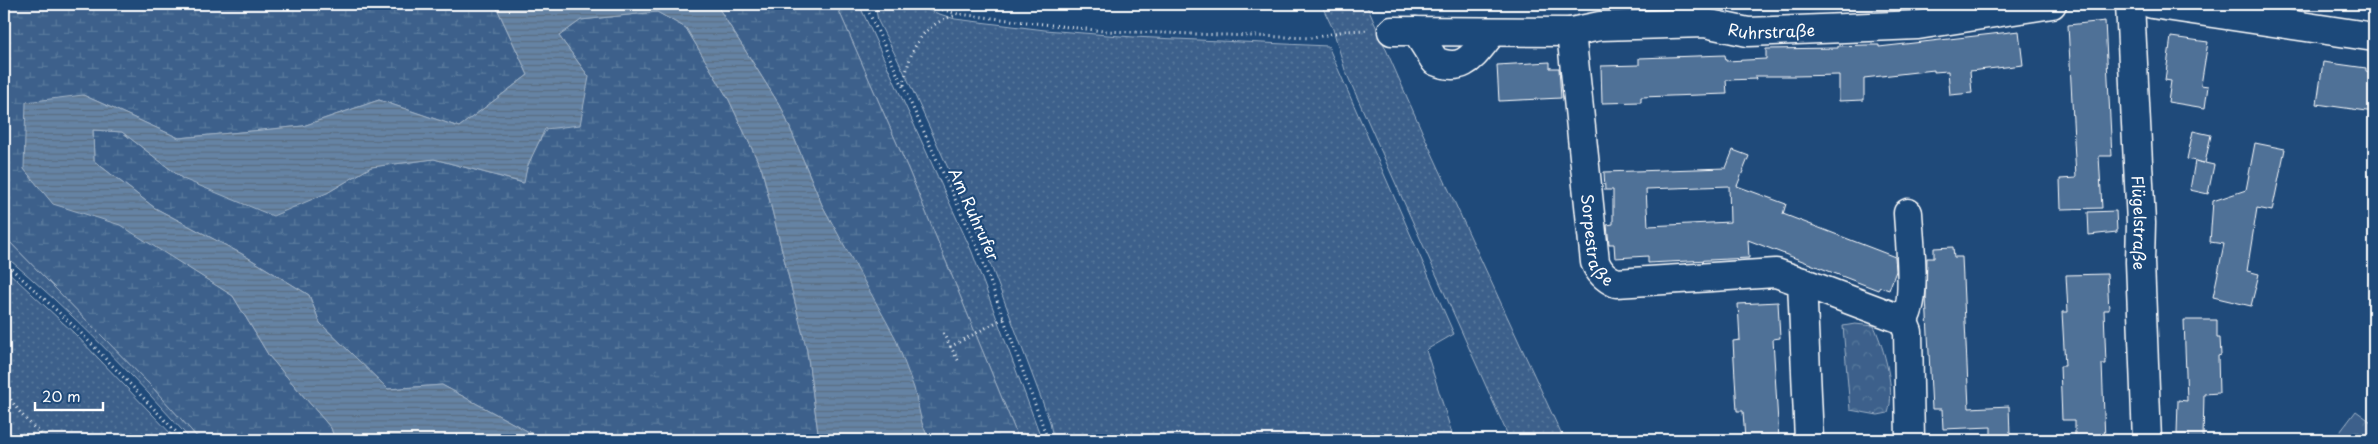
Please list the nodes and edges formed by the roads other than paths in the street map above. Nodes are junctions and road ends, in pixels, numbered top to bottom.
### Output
1 (2037, 4) edge
2 (2130, 4) edge
3 (2152, 4) edge
4 (1393, 31) road end
5 (1571, 32) junction
6 (2374, 37) edge
7 (1908, 213) dead end
8 (1802, 282) junction
9 (1903, 320) junction
10 (1810, 440) edge
11 (1910, 440) edge
12 (2147, 440) edge

1 - 5 street, Ruhrstraße
2 - 12 street, Flügelstraße
3 - 6 street
4 - 5 street, Ruhrstraße
5 - 8 street, Sorpestraße
7 - 9 street
8 - 9 street, Sorpestraße
8 - 10 street
9 - 11 street

